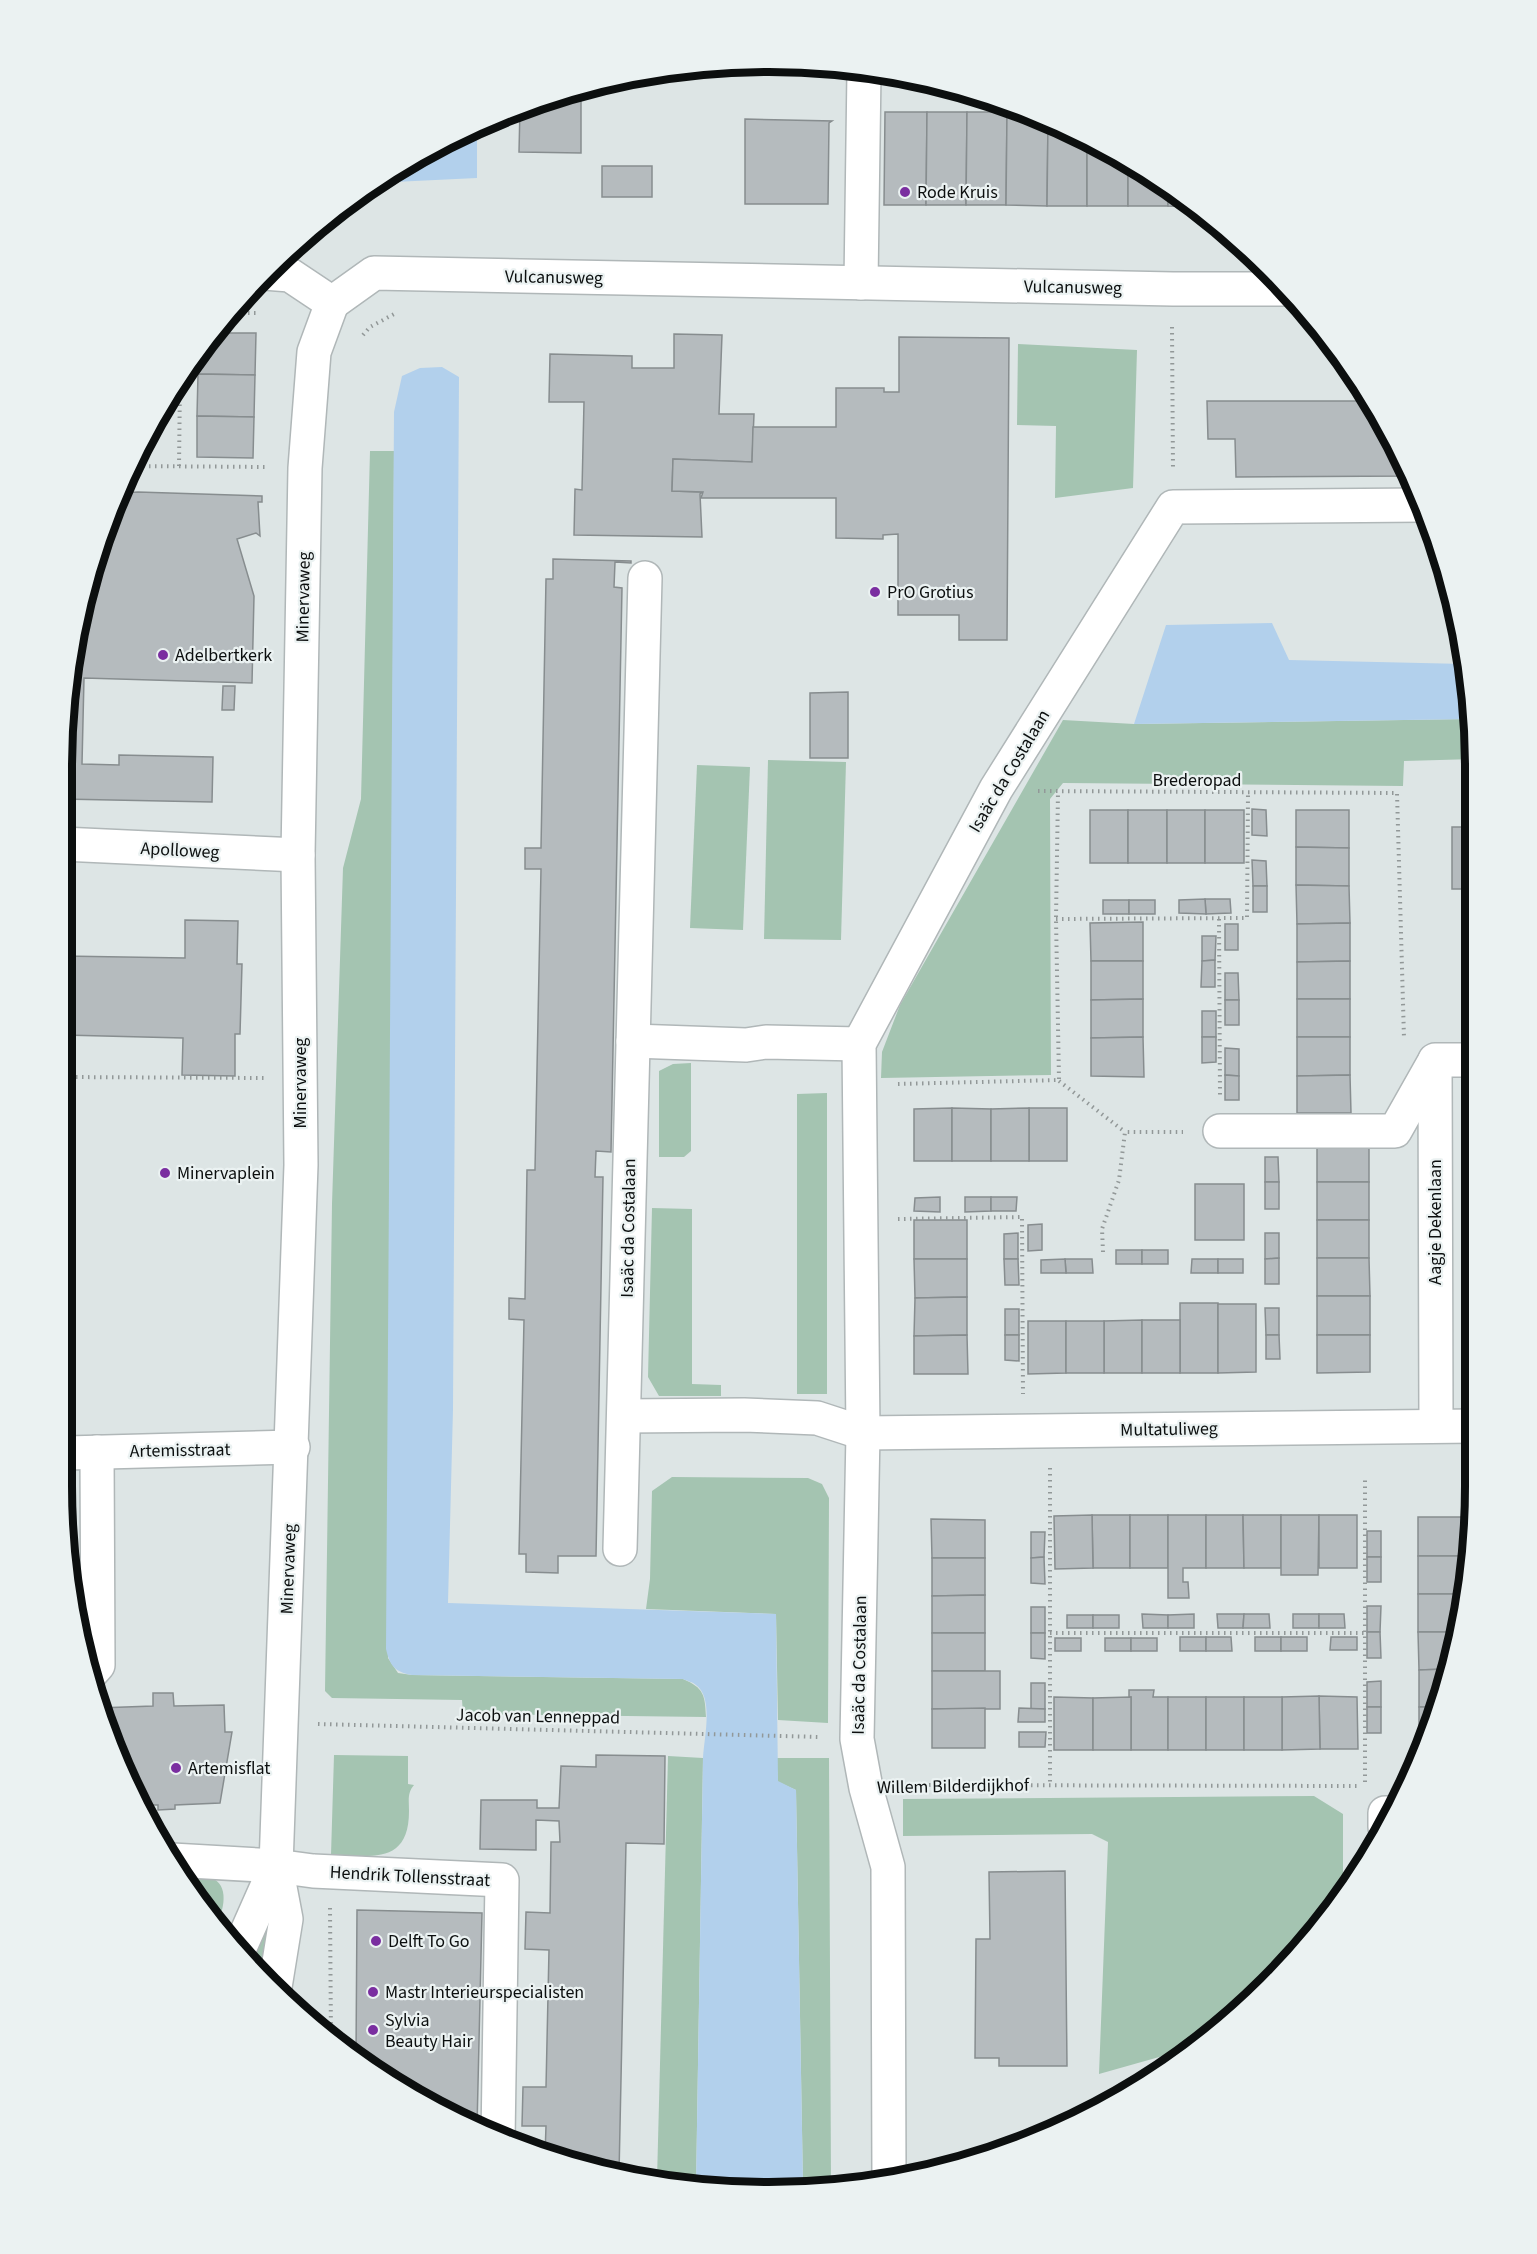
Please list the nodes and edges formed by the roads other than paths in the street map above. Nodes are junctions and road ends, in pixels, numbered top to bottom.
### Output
1 (864, 79) edge
2 (278, 274) edge
3 (861, 283) junction
4 (1273, 289) edge
5 (332, 303) junction
6 (1413, 505) edge
7 (645, 578) dead end
8 (72, 844) edge
9 (298, 855) junction
10 (633, 1041) junction
11 (859, 1044) junction
12 (1435, 1060) junction
13 (1465, 1060) edge
14 (1220, 1131) road end
15 (624, 1416) junction
16 (1436, 1425) junction
17 (1465, 1426) edge
18 (863, 1433) junction
19 (293, 1447) junction
20 (82, 1452) edge
21 (620, 1549) dead end
22 (96, 1667) edge
23 (866, 1788) joint
24 (182, 1861) edge
25 (276, 1866) junction
26 (242, 1942) edge
27 (276, 1978) edge
28 (498, 2127) edge
29 (889, 2171) edge

1 - 3 street
2 - 5 street
3 - 4 street, Vulcanusweg
3 - 5 street, Vulcanusweg
5 - 9 street, Minervaweg
6 - 11 street, Isaäc da Costalaan
7 - 10 street, Isaäc da Costalaan
8 - 9 street, Apolloweg
9 - 19 street, Minervaweg
10 - 11 street
10 - 15 street, Isaäc da Costalaan
11 - 18 street, Isaäc da Costalaan
12 - 13 street
12 - 14 street
12 - 16 street, Aagje Dekenlaan
15 - 18 street
15 - 21 street, Isaäc da Costalaan
16 - 17 street, Multatuliweg
16 - 18 street, Multatuliweg
18 - 23 street, Isaäc da Costalaan
19 - 20 street, Artemisstraat
19 - 25 street, Minervaweg
20 - 22 street
23 - 29 street, Willem Bilderdijkhof
24 - 25 street
25 - 26 street, Minervaweg
25 - 27 street, Minervaweg
25 - 28 street, Hendrik Tollensstraat

